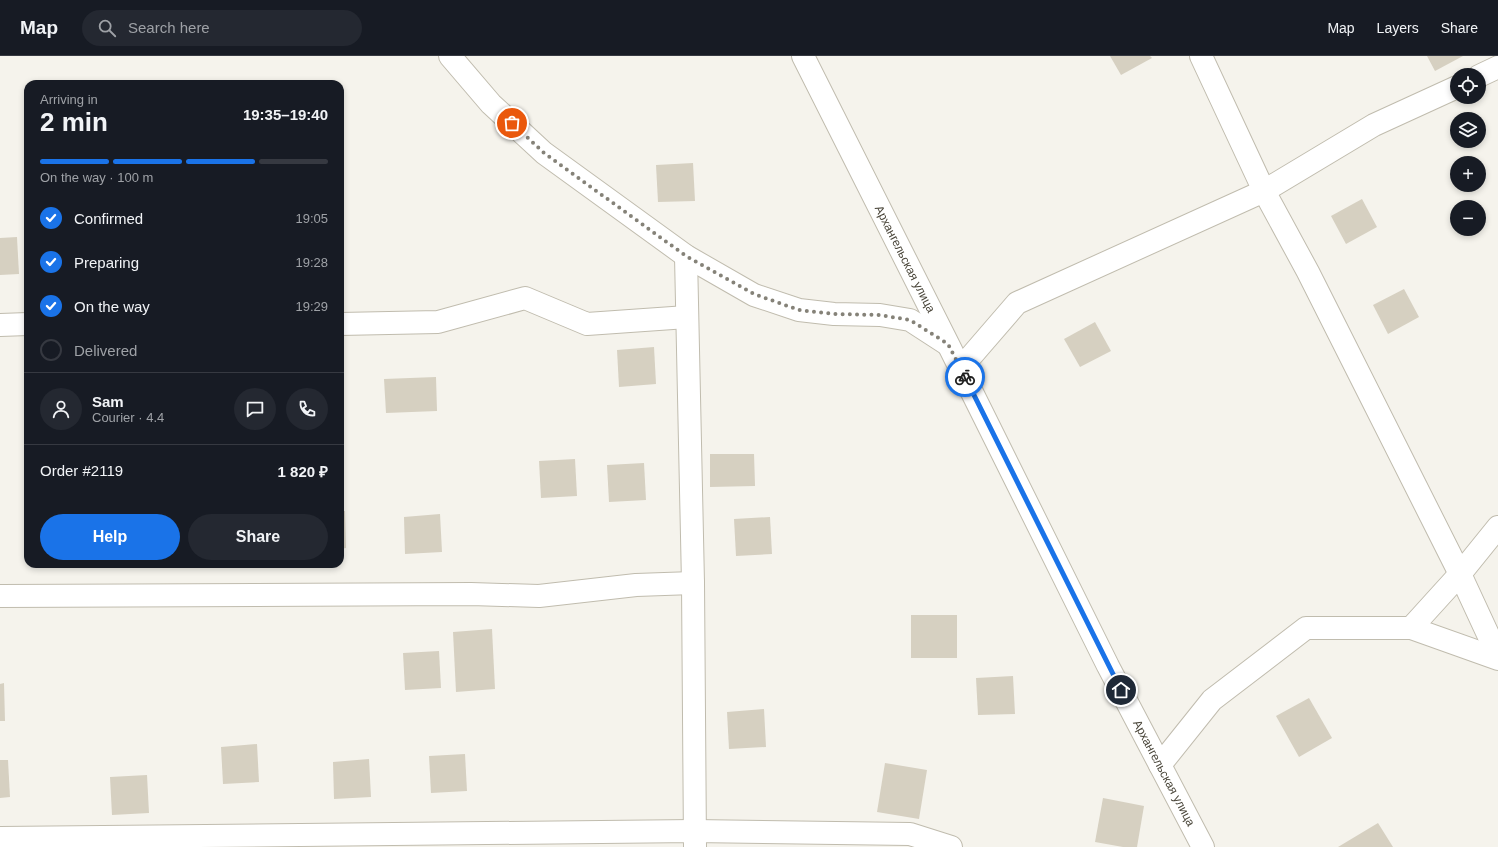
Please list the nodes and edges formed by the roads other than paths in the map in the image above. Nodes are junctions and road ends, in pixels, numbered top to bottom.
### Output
1 (450, 56) edge
2 (803, 56) edge
3 (1201, 56) edge
4 (1494, 56) edge
5 (1498, 66) edge
6 (1486, 72) edge
7 (1450, 90) edge
8 (1264, 191) junction
9 (686, 256) junction
10 (687, 316) junction
11 (24, 324) edge
12 (344, 324) edge
13 (0, 325) edge
14 (948, 344) junction
15 (960, 369) junction
16 (1498, 527) edge
17 (1460, 574) junction
18 (693, 583) junction
19 (0, 596) edge
20 (1411, 628) junction
21 (1498, 658) edge
22 (1160, 765) junction
23 (0, 838) edge
24 (695, 839) edge
25 (951, 847) edge
26 (1203, 847) edge

1 - 9 street
2 - 14 street, Архангельская улица
3 - 8 street
4 - 5 street
5 - 6 street
7 - 8 street
8 - 15 street
8 - 17 street
9 - 10 street
9 - 14 street
10 - 12 street
10 - 18 street
11 - 13 street
14 - 15 street, Архангельская улица
15 - 22 street, Архангельская улица
16 - 17 street
17 - 20 street
17 - 21 street
18 - 19 street
18 - 24 street
20 - 21 street
20 - 22 street
22 - 26 street, Архангельская улица
23 - 24 street
24 - 25 street

